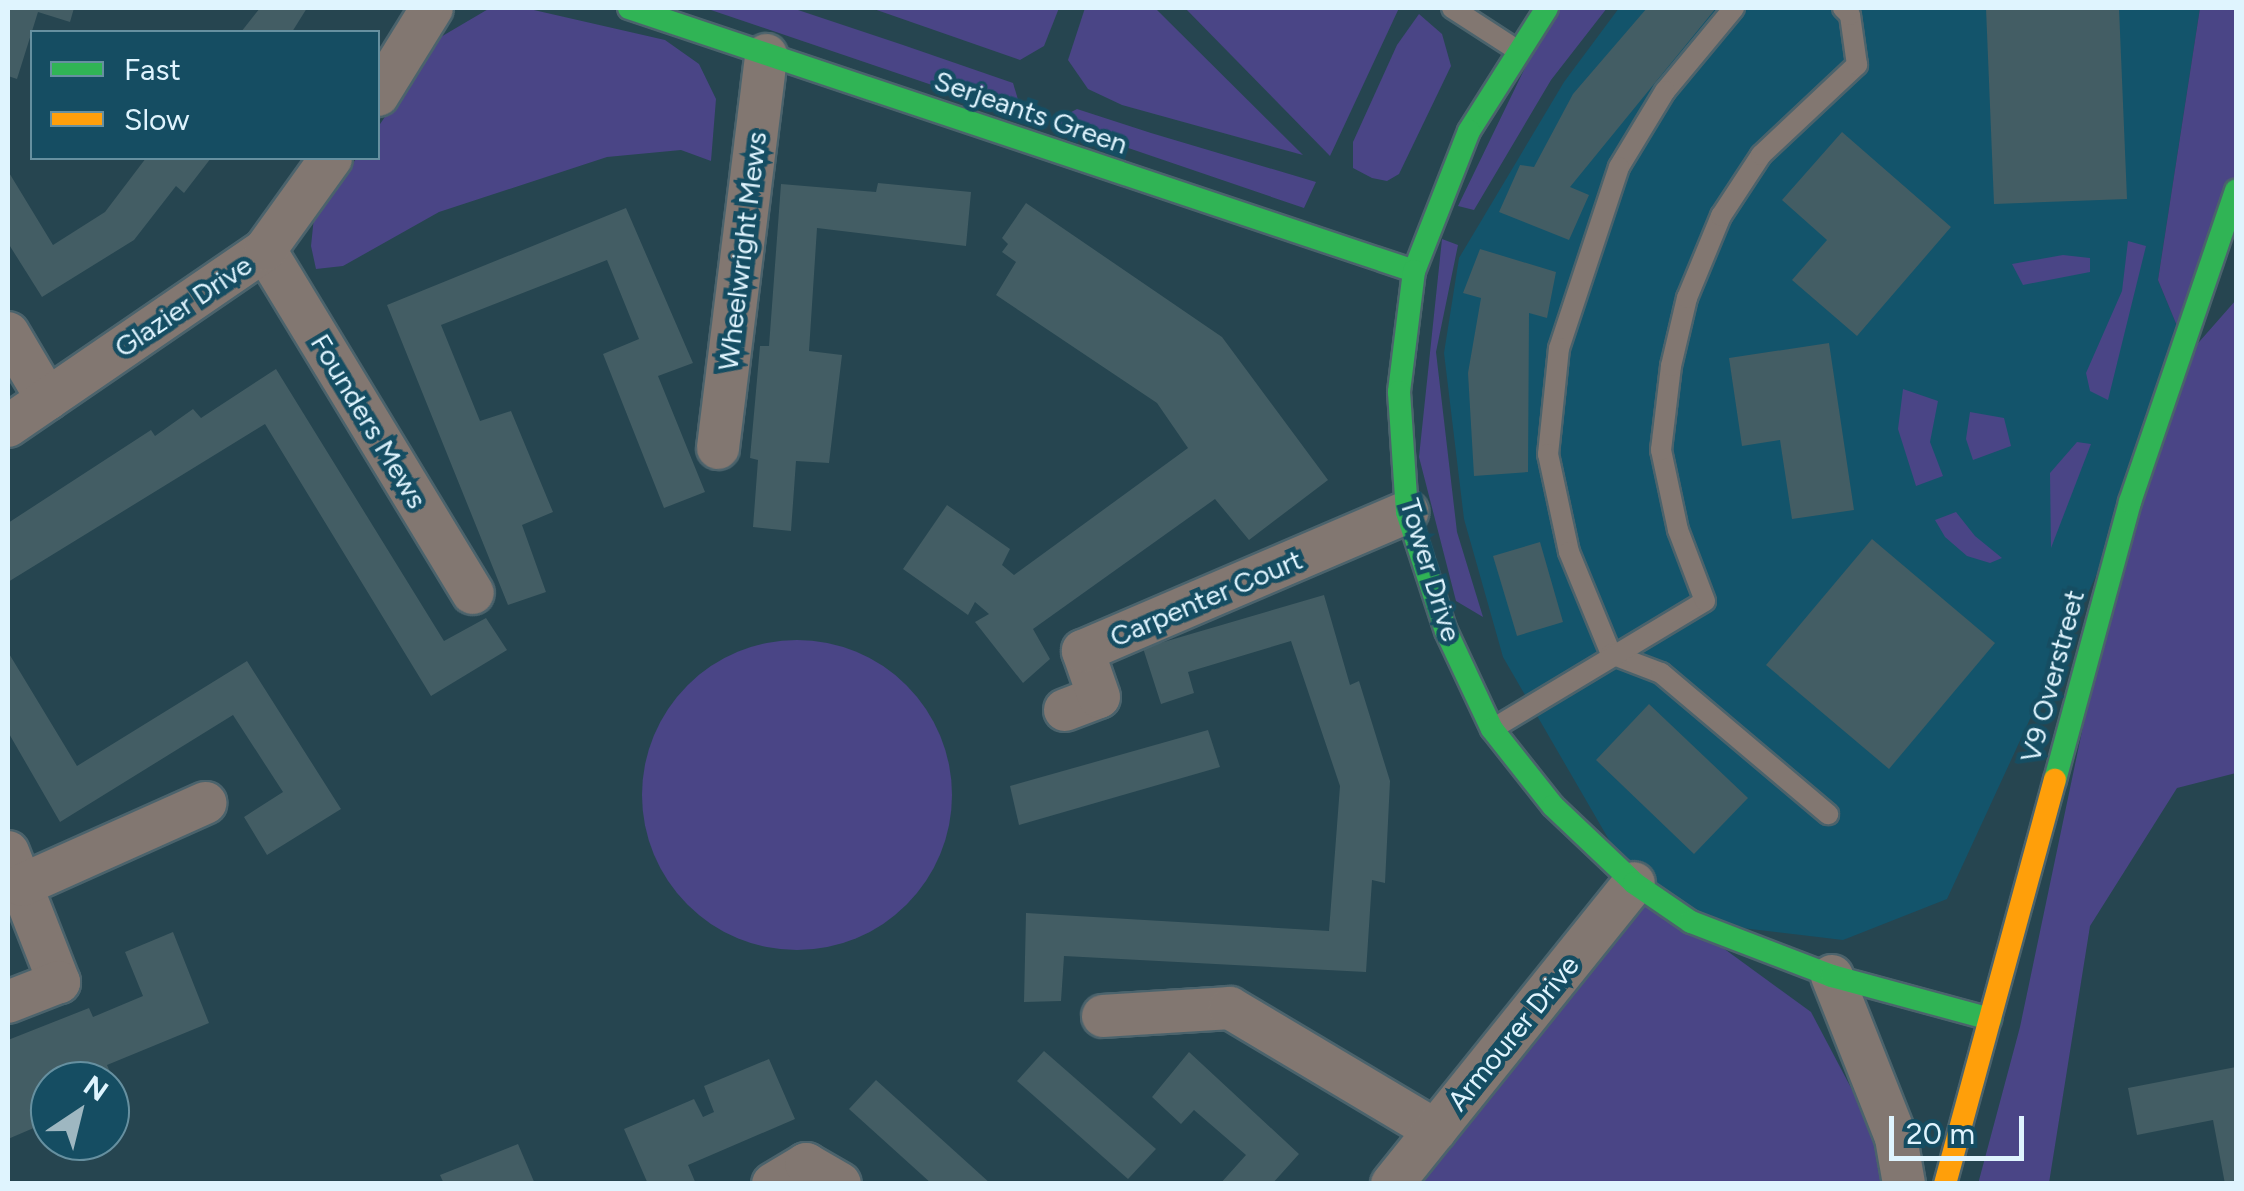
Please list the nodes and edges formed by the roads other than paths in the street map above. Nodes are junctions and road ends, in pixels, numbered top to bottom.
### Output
1 (432, 8) edge
2 (629, 8) edge
3 (1452, 8) edge
4 (1548, 8) edge
5 (1734, 8) edge
6 (1843, 8) edge
7 (1516, 50) junction
8 (766, 55) junction
9 (380, 92) edge
10 (330, 160) edge
11 (2236, 192) edge
12 (266, 250) junction
13 (1414, 271) junction
14 (8, 333) edge
15 (47, 398) junction
16 (8, 426) edge
17 (718, 448) dead end
18 (1407, 512) junction
19 (472, 594) dead end
20 (1611, 654) junction
21 (1065, 710) dead end
22 (1492, 729) junction
23 (205, 803) dead end
24 (1828, 814) dead end
25 (15, 869) edge
26 (1634, 883) junction
27 (1832, 976) junction
28 (8, 1002) edge
29 (1103, 1016) dead end
30 (1990, 1019) junction
31 (1435, 1130) junction
32 (773, 1184) edge
33 (840, 1184) edge
34 (1392, 1184) edge
35 (1904, 1184) edge
36 (1945, 1184) edge

1 - 9 street
2 - 8 street, Serjeants Green
3 - 7 lane
4 - 7 street, Tower Drive
5 - 20 lane
6 - 20 lane
7 - 13 street, Tower Drive
8 - 13 street, Serjeants Green
8 - 17 street, Wheelwright Mews
10 - 12 street, Glazier Drive
11 - 30 street, V9 Overstreet
12 - 15 street, Glazier Drive
12 - 19 street, Founders Mews
13 - 18 street, Tower Drive
14 - 15 street
15 - 16 street, Glazier Drive
18 - 21 street, Carpenter Court
18 - 22 street, Tower Drive
20 - 22 lane
20 - 24 lane
22 - 26 street, Tower Drive
23 - 25 street
25 - 28 street
26 - 27 street, Tower Drive
26 - 31 street, Armourer Drive
27 - 30 street, Tower Drive
27 - 35 street
29 - 31 street
30 - 36 street, V9 Overstreet
31 - 34 street, Armourer Drive
32 - 33 street

